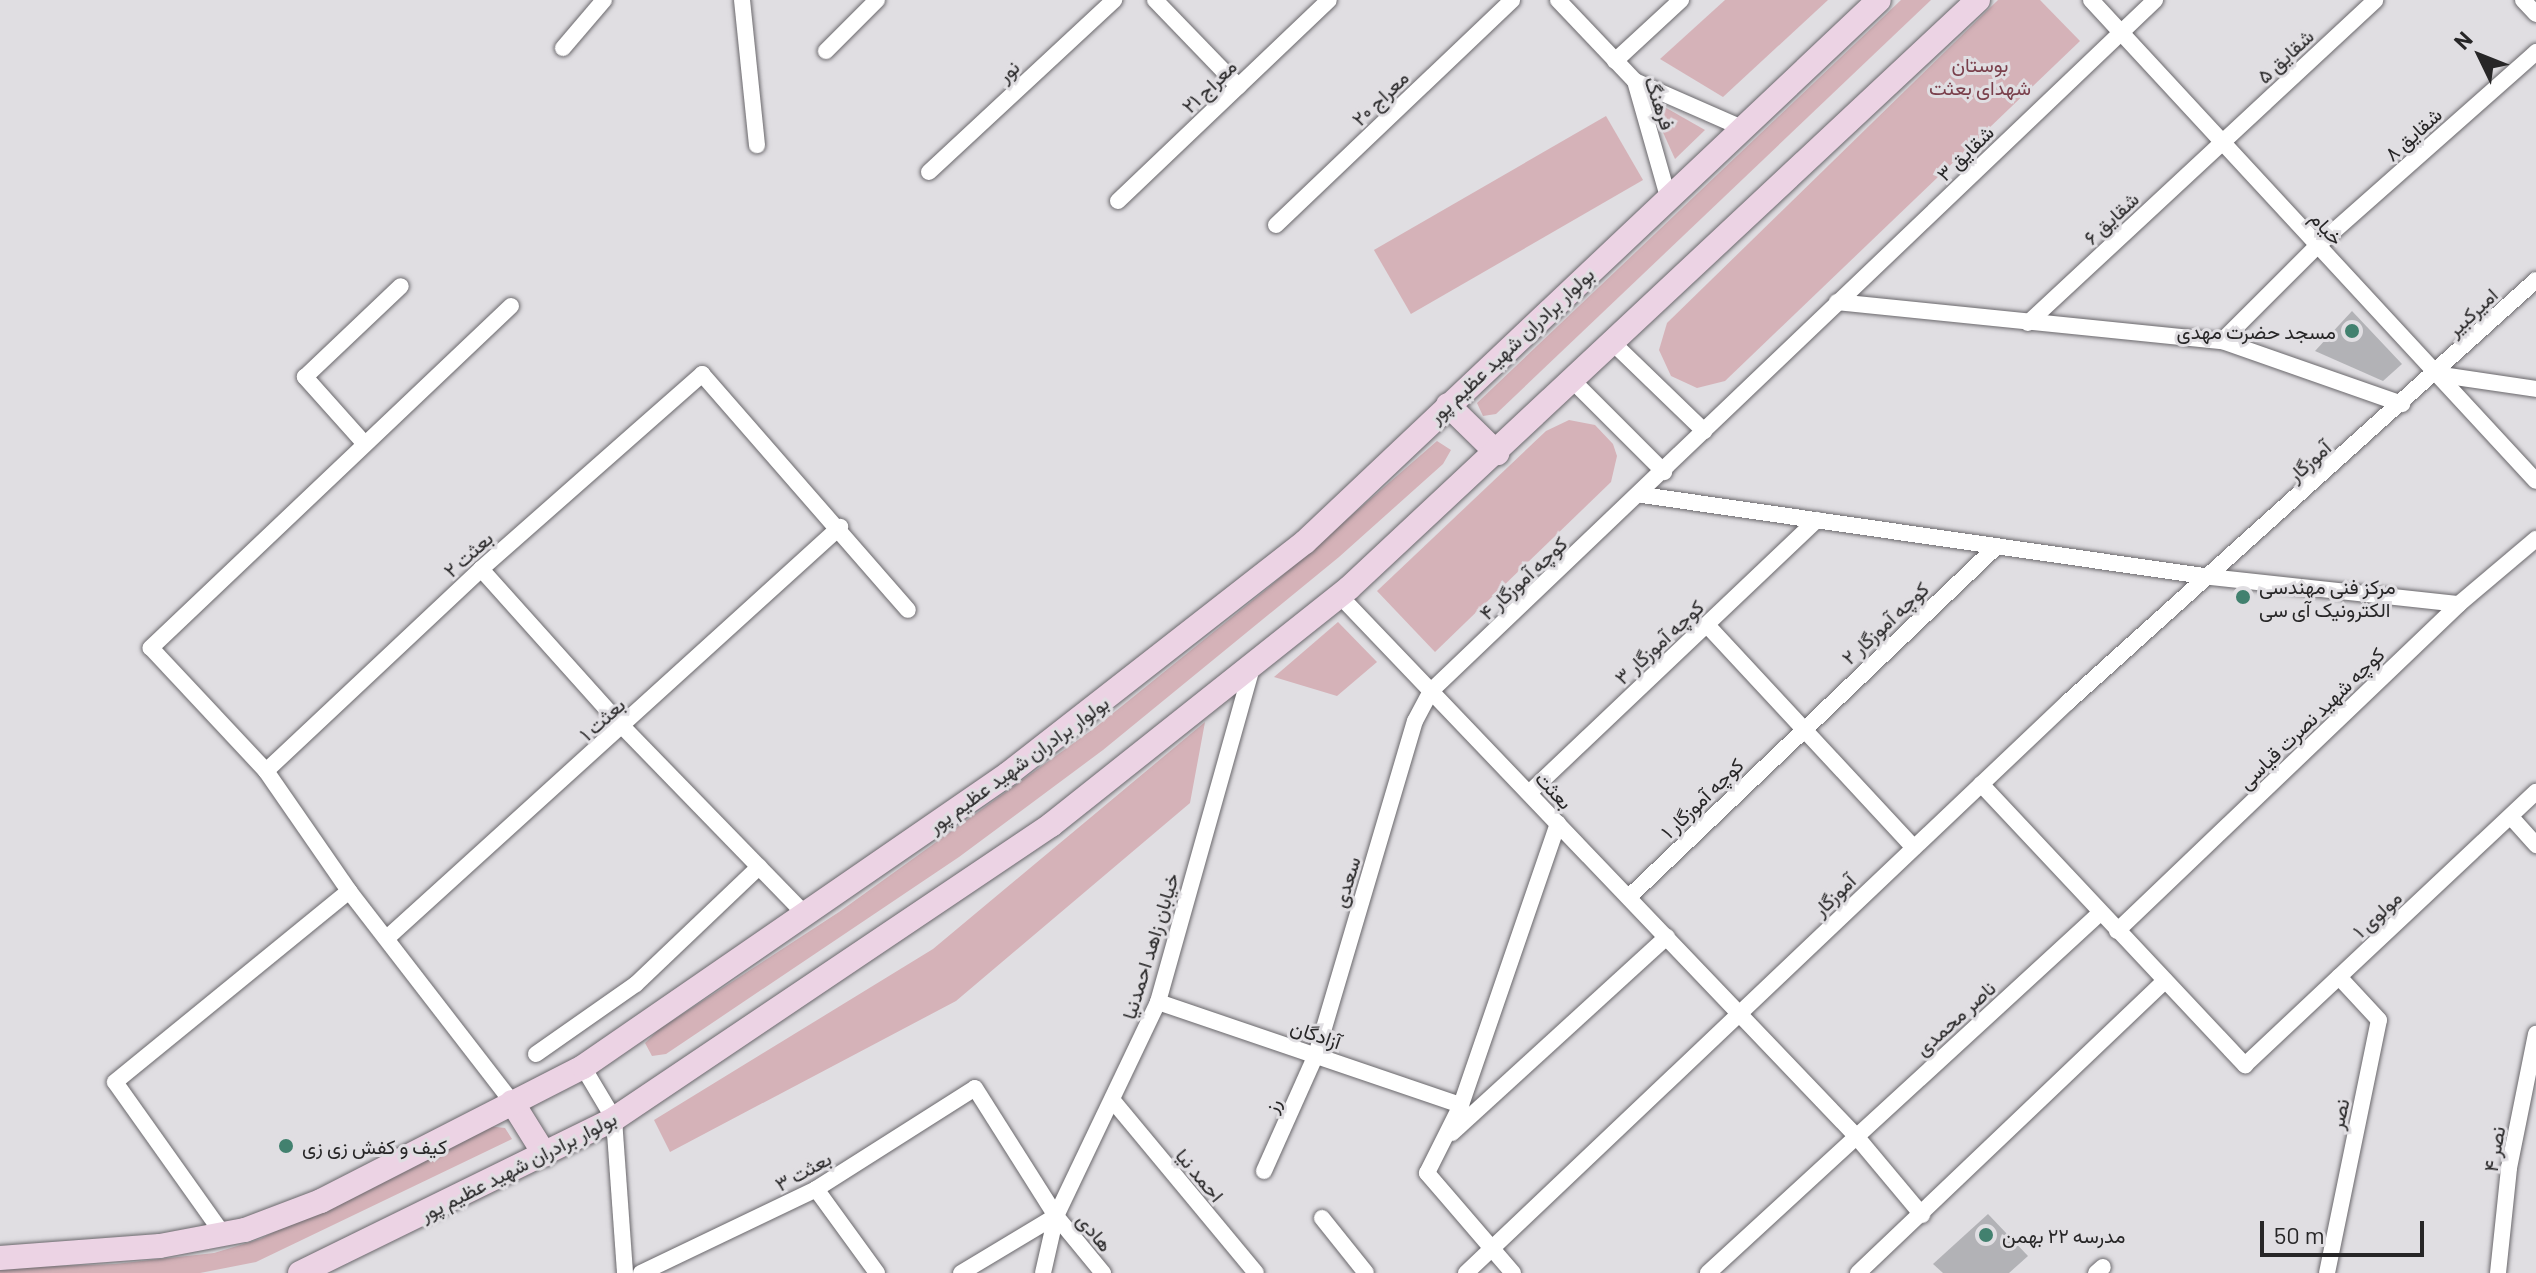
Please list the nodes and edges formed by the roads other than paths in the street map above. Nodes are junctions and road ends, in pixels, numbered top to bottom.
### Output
1 (604, 0) edge
2 (742, 0) edge
3 (877, 0) edge
4 (1155, 0) edge
5 (1329, 0) edge
6 (1512, 0) edge
7 (1558, 0) edge
8 (1681, 0) edge
9 (1879, 0) edge
10 (1978, 0) edge
11 (2091, 0) edge
12 (2155, 0) edge
13 (2375, 0) edge
14 (2523, 0) edge
15 (1112, 1) edge
16 (2536, 14) edge
17 (2121, 32) junction
18 (563, 48) dead end
19 (826, 51) dead end
20 (2536, 52) edge
21 (1615, 61) junction
22 (1635, 81) junction
23 (1238, 86) junction
24 (1742, 128) junction
25 (2222, 142) junction
26 (757, 145) dead end
27 (929, 172) dead end
28 (1668, 197) junction
29 (1118, 201) dead end
30 (1276, 225) dead end
31 (2317, 246) junction
32 (2536, 280) edge
33 (401, 286) dead end
34 (1837, 302) junction
35 (511, 306) dead end
36 (2028, 323) junction
37 (2222, 341) junction
38 (1613, 343) junction
39 (2435, 374) junction
40 (1573, 381) junction
41 (2536, 389) edge
42 (2402, 404) junction
43 (1448, 405) junction
44 (1704, 431) junction
45 (364, 443) junction
46 (1497, 453) junction
47 (1664, 472) junction
48 (2536, 481) edge
49 (1642, 495) junction
50 (1817, 520) junction
51 (840, 527) junction
52 (2536, 539) edge
53 (1996, 547) junction
54 (481, 569) junction
55 (2210, 577) junction
56 (1340, 596) junction
57 (2459, 604) junction
58 (908, 610) dead end
59 (1707, 625) junction
60 (1253, 665) junction
61 (1431, 691) junction
62 (1415, 721) joint
63 (623, 727) junction
64 (1802, 729) junction
65 (266, 771) junction
66 (1981, 784) junction
67 (2536, 792) edge
68 (1529, 793) junction
69 (2511, 817) junction
70 (1558, 823) junction
71 (2536, 845) edge
72 (1914, 848) junction
73 (759, 867) junction
74 (349, 891) junction
75 (1629, 897) junction
76 (2100, 913) junction
77 (806, 915) junction
78 (2117, 931) junction
79 (1667, 937) junction
80 (387, 938) junction
81 (2339, 977) junction
82 (2165, 981) junction
83 (1158, 1002) junction
84 (1740, 1013) junction
85 (2536, 1034) edge
86 (536, 1054) dead end
87 (1316, 1055) junction
88 (583, 1067) junction
89 (975, 1088) joint
90 (512, 1102) junction
91 (1114, 1102) junction
92 (1461, 1105) junction
93 (614, 1119) junction
94 (1856, 1136) junction
95 (1443, 1141) junction
96 (545, 1155) junction
97 (1264, 1171) dead end
98 (816, 1189) junction
99 (1922, 1215) junction
100 (1056, 1216) junction
101 (1322, 1218) dead end
102 (223, 1234) junction
103 (1493, 1249) junction
104 (0, 1258) edge
105 (300, 1273) edge
106 (625, 1273) edge
107 (641, 1273) edge
108 (877, 1273) edge
109 (961, 1273) edge
110 (1043, 1273) edge
111 (1103, 1273) edge
112 (1256, 1273) edge
113 (1366, 1273) edge
114 (1466, 1273) edge
115 (1513, 1273) edge
116 (1708, 1273) edge
117 (1858, 1273) edge
118 (2327, 1273) edge
119 (2498, 1273) edge

1 - 18 street
2 - 26 street
3 - 19 street
4 - 23 street
5 - 23 street, معراج ۲۱
6 - 30 street, معراج ۲۰
7 - 21 street, فرهنگ
8 - 21 street
9 - 24 main road, بولوار برادران شهید عظیم‌ پور
10 - 38 main road, بولوار برادران شهید عظیم‌ پور
11 - 17 street, خیام
12 - 17 street, شقایق ۳
13 - 25 street, شقایق ۵
14 - 16 street
15 - 27 street, نور
17 - 25 street, خیام
17 - 34 street, شقایق ۳
20 - 31 street, شقایق ۸
21 - 22 street, فرهنگ
22 - 24 street
22 - 28 street, فرهنگ
23 - 29 street, معراج ۲۱
24 - 28 main road, بولوار برادران شهید عظیم‌ پور
25 - 31 street, خیام
25 - 36 street, شقایق ۶
28 - 43 main road, بولوار برادران شهید عظیم‌ پور
31 - 37 street, شقایق ۸
31 - 39 street, خیام
32 - 39 street, امیرکبیر
33 - 45 street
34 - 36 street
34 - 44 street, شقایق ۳
35 - 45 street
36 - 37 street
37 - 42 street
38 - 40 main road, بولوار برادران شهید عظیم‌ پور
38 - 44 street
39 - 41 street
39 - 42 street, آموزگار
39 - 48 street, خیام
40 - 46 main road, بولوار برادران شهید عظیم‌ پور
40 - 47 street
42 - 55 street, آموزگار
43 - 46 main road
43 - 77 main road, بولوار برادران شهید عظیم‌ پور
44 - 47 street, کوچه آموزگار ۴
45 - 65 street
46 - 56 main road, بولوار برادران شهید عظیم‌ پور
47 - 49 street, کوچه آموزگار ۴
49 - 50 street
49 - 61 street, کوچه آموزگار ۴
50 - 53 street
50 - 59 street, کوچه آموزگار ۳
51 - 54 street, بعثت ۲
51 - 58 street
51 - 63 street, بعثت ۱
52 - 57 street, کوچه شهید نصرت قیاسی
53 - 55 street
53 - 64 street, کوچه آموزگار ۲
54 - 63 street
54 - 65 street, بعثت ۲
55 - 57 street
55 - 66 street, آموزگار
56 - 60 main road, بولوار برادران شهید عظیم‌ پور
56 - 61 street, بعثت
57 - 78 street, کوچه شهید نصرت قیاسی
59 - 64 street
59 - 68 street, کوچه آموزگار ۳
60 - 83 street, خیابان زاهد احمدنیا
60 - 93 main road, بولوار برادران شهید عظیم‌ پور
61 - 62 street, کوچه آموزگار ۴
61 - 68 street, بعثت
62 - 87 street, سعدی
63 - 73 street
63 - 80 street, بعثت ۱
64 - 72 street
64 - 75 street, کوچه آموزگار ۱
65 - 74 street
66 - 72 street, آموزگار
66 - 76 street
67 - 69 street, مولوی ۱
68 - 70 street, بعثت
69 - 71 street
69 - 81 street, مولوی ۱
70 - 75 street, بعثت
70 - 92 street
72 - 84 street, آموزگار
73 - 77 street
73 - 86 street
74 - 80 street
74 - 102 street
75 - 79 street, بعثت
76 - 78 street
76 - 94 street, ناصر محمدی
77 - 88 main road, بولوار برادران شهید عظیم‌ پور
78 - 82 street
79 - 84 street, بعثت
79 - 95 street
80 - 90 street
81 - 82 street, مولوی ۱
81 - 118 street, نصر
82 - 99 street
83 - 87 street, آزادگان
83 - 91 street, خیابان زاهد احمدنیا
84 - 94 street, بعثت
84 - 103 street, آموزگار
85 - 119 street, نصر ۴
87 - 92 street, آزادگان
87 - 97 street, رز
88 - 90 main road, بولوار برادران شهید عظیم‌ پور
88 - 93 street
89 - 98 street, بعثت ۳
89 - 100 street, هادی
90 - 96 main road
90 - 102 main road, بولوار برادران شهید عظیم‌ پور
91 - 100 street, خیابان زاهد احمدنیا
91 - 112 street, احمد نیا
92 - 95 street
93 - 96 main road, بولوار برادران شهید عظیم‌ پور
93 - 106 street
94 - 99 street, بعثت
94 - 116 street, ناصر محمدی
95 - 103 street
96 - 105 main road, بولوار برادران شهید عظیم‌ پور
98 - 107 street, بعثت ۳
98 - 108 street
99 - 117 street
100 - 109 street
100 - 110 street, خیابان زاهد احمدنیا
100 - 111 street, هادی
101 - 113 street
102 - 104 main road, بولوار برادران شهید عظیم‌ پور
103 - 114 street
103 - 115 street

